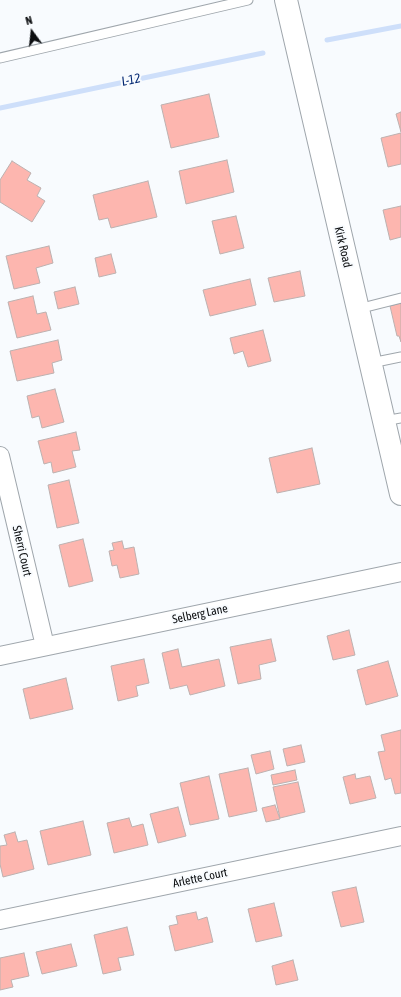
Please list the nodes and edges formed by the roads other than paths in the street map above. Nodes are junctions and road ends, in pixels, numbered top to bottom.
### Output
1 (204, 0) edge
2 (248, 0) edge
3 (286, 0) edge
4 (207, 10) junction
5 (0, 58) edge
6 (401, 298) edge
7 (358, 309) junction
8 (401, 357) edge
9 (370, 364) junction
10 (393, 419) edge
11 (0, 456) edge
12 (401, 494) edge
13 (401, 572) edge
14 (44, 646) junction
15 (0, 656) edge
16 (401, 836) edge
17 (0, 920) edge

1 - 4 lane
2 - 4 lane
3 - 7 street, Kirk Road
4 - 5 lane
6 - 7 lane
7 - 9 street, Kirk Road
8 - 9 lane
9 - 10 street, Kirk Road
10 - 12 street, Kirk Road
11 - 14 street, Sherri Court
13 - 14 street, Selberg Lane
14 - 15 street, Selberg Lane
16 - 17 street, Arlette Court

